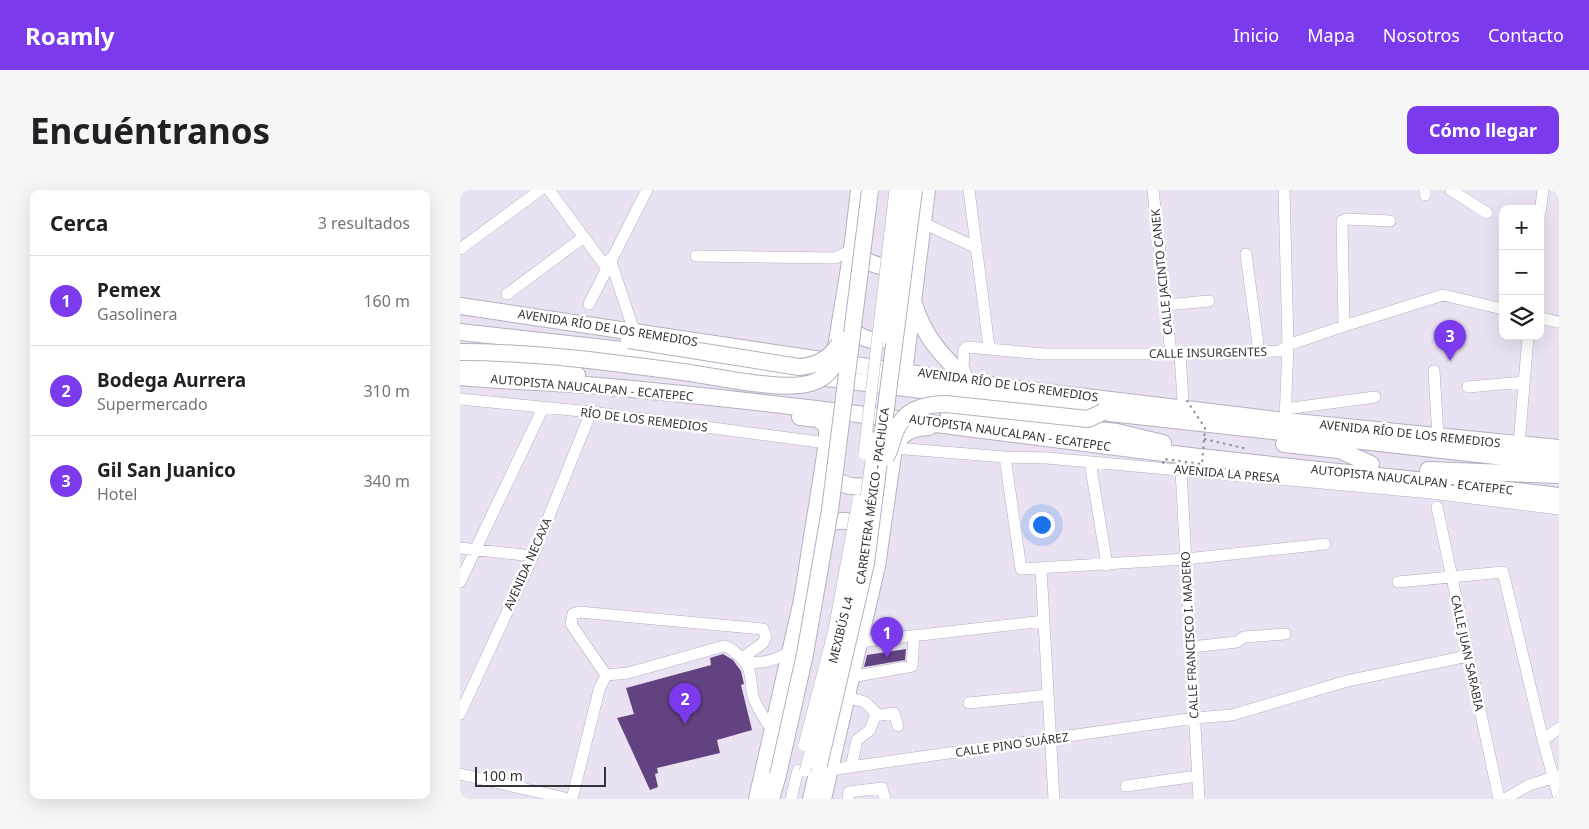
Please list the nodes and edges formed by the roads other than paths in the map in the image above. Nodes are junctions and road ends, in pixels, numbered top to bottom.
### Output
1 (540, 190) edge
2 (549, 190) edge
3 (647, 190) edge
4 (859, 190) edge
5 (870, 190) edge
6 (895, 190) edge
7 (904, 190) edge
8 (914, 190) edge
9 (927, 190) edge
10 (969, 190) edge
11 (1153, 190) edge
12 (1284, 190) edge
13 (1450, 190) edge
14 (1542, 190) edge
15 (1541, 205) edge
16 (1487, 213) dead end
17 (1390, 221) dead end
18 (923, 223) junction
19 (584, 237) junction
20 (977, 248) junction
21 (460, 249) edge
22 (852, 250) junction
23 (919, 252) junction
24 (1246, 254) dead end
25 (696, 256) dead end
26 (608, 263) junction
27 (858, 290) junction
28 (507, 294) dead end
29 (912, 299) junction
30 (1210, 301) dead end
31 (589, 304) dead end
32 (1166, 304) junction
33 (460, 306) edge
34 (1499, 308) edge
35 (842, 314) junction
36 (910, 318) junction
37 (1544, 319) edge
38 (1559, 322) edge
39 (1344, 326) junction
40 (460, 332) edge
41 (843, 332) junction
42 (632, 335) junction
43 (1528, 340) edge
44 (1288, 345) junction
45 (989, 347) junction
46 (460, 352) edge
47 (1259, 352) junction
48 (1175, 354) junction
49 (834, 361) junction
50 (460, 362) edge
51 (1434, 371) dead end
52 (460, 377) edge
53 (831, 378) junction
54 (903, 379) junction
55 (967, 380) junction
56 (1524, 382) junction
57 (525, 383) junction
58 (1468, 387) dead end
59 (1375, 397) dead end
60 (460, 399) edge
61 (543, 408) junction
62 (1185, 409) junction
63 (591, 412) junction
64 (1103, 412) junction
65 (1285, 415) junction
66 (947, 426) junction
67 (1438, 437) junction
68 (827, 443) junction
69 (1519, 445) junction
70 (894, 448) junction
71 (1559, 448) edge
72 (1005, 457) junction
73 (1090, 462) junction
74 (1559, 463) edge
75 (824, 468) junction
76 (1181, 470) junction
77 (884, 473) junction
78 (1559, 475) edge
79 (1559, 496) edge
80 (1437, 507) dead end
81 (1559, 509) edge
82 (810, 543) junction
83 (1325, 544) dead end
84 (460, 548) edge
85 (475, 550) junction
86 (878, 552) junction
87 (533, 556) junction
88 (1186, 560) junction
89 (1106, 566) junction
90 (1040, 569) junction
91 (1450, 577) junction
92 (460, 582) edge
93 (1398, 582) dead end
94 (1044, 621) junction
95 (1285, 634) dead end
96 (914, 636) junction
97 (859, 642) junction
98 (1191, 647) junction
99 (790, 652) junction
100 (1468, 656) junction
101 (744, 660) junction
102 (606, 676) junction
103 (851, 678) junction
104 (1047, 695) junction
105 (847, 697) junction
106 (969, 703) dead end
107 (460, 714) edge
108 (875, 716) junction
109 (1195, 718) junction
110 (898, 726) dead end
111 (1559, 728) edge
112 (773, 731) junction
113 (1052, 739) junction
114 (1542, 740) junction
115 (851, 767) junction
116 (829, 770) junction
117 (801, 771) junction
118 (460, 774) edge
119 (1197, 776) junction
120 (1556, 776) edge
121 (1126, 786) dead end
122 (1559, 798) edge
123 (570, 799) edge
124 (757, 799) edge
125 (771, 799) edge
126 (791, 799) edge
127 (799, 799) edge
128 (811, 799) edge
129 (823, 799) edge
130 (848, 799) edge
131 (885, 799) edge
132 (1054, 799) edge
133 (1199, 799) edge
134 (1499, 799) edge
135 (1505, 799) edge

1 - 21 street
2 - 19 street
3 - 26 street
4 - 22 highway
5 - 27 highway, bridge
6 - 117 street, MEXIBÚS L4, bridge
7 - 117 street, MEXIBÚS L4, bridge
8 - 77 highway, CARRETERA MÉXICO - PACHUCA, bridge
9 - 18 highway
10 - 20 street
11 - 32 street, CALLE JACINTO CANEK
12 - 44 street
13 - 16 street
14 - 15 street
17 - 39 street
18 - 20 street
18 - 23 highway
19 - 26 street
19 - 28 street
20 - 45 street
22 - 23 highway
22 - 25 street
22 - 35 highway
23 - 29 highway
24 - 47 street
26 - 31 street
26 - 42 street
27 - 41 highway, bridge
27 - 125 highway, bridge
29 - 36 highway
29 - 55 highway
30 - 32 street
32 - 48 street, CALLE JACINTO CANEK
33 - 42 highway
34 - 39 street, CALLE INSURGENTES
35 - 36 highway
35 - 49 highway
36 - 54 highway
37 - 38 street
39 - 44 street, CALLE INSURGENTES
40 - 53 highway, AVENIDA RÍO DE LOS REMEDIOS
41 - 42 highway, bridge
41 - 46 highway, bridge
42 - 49 highway, AVENIDA RÍO DE LOS REMEDIOS
43 - 56 street
44 - 47 street, CALLE INSURGENTES
44 - 65 street
45 - 48 street, CALLE INSURGENTES
45 - 55 street, CALLE INSURGENTES
47 - 48 street, CALLE INSURGENTES
48 - 62 street, CALLE JACINTO CANEK
49 - 53 highway
49 - 54 highway, AVENIDA RÍO DE LOS REMEDIOS
50 - 78 highway, AUTOPISTA NAUCALPAN - ECATEPEC
51 - 67 street
52 - 57 highway, AUTOPISTA NAUCALPAN - ECATEPEC
53 - 54 highway, AVENIDA RÍO DE LOS REMEDIOS
54 - 55 highway, AVENIDA RÍO DE LOS REMEDIOS
54 - 64 highway, AVENIDA RÍO DE LOS REMEDIOS
55 - 62 highway, AVENIDA RÍO DE LOS REMEDIOS
56 - 58 street
56 - 69 street
57 - 66 highway, AUTOPISTA NAUCALPAN - ECATEPEC
57 - 68 highway
59 - 65 street
60 - 61 street, RÍO DE LOS REMEDIOS
61 - 63 street, RÍO DE LOS REMEDIOS
61 - 85 street
62 - 64 highway, AVENIDA RÍO DE LOS REMEDIOS
62 - 65 highway, AVENIDA RÍO DE LOS REMEDIOS
62 - 74 highway, AVENIDA RÍO DE LOS REMEDIOS
63 - 68 street, RÍO DE LOS REMEDIOS
63 - 87 street, AVENIDA NECAXA
64 - 77 highway, bridge
65 - 67 highway, AVENIDA RÍO DE LOS REMEDIOS
66 - 70 highway
66 - 79 highway, AUTOPISTA NAUCALPAN - ECATEPEC
67 - 69 highway, AVENIDA RÍO DE LOS REMEDIOS
68 - 75 highway
69 - 71 highway, AVENIDA RÍO DE LOS REMEDIOS
70 - 72 street, AVENIDA LA PRESA
70 - 77 highway
72 - 73 street, AVENIDA LA PRESA
72 - 90 street
73 - 76 street, AVENIDA LA PRESA
73 - 89 street
75 - 77 highway
75 - 82 highway
76 - 81 street, AVENIDA LA PRESA
76 - 88 street, CALLE FRANCISCO I. MADERO
77 - 86 highway
77 - 128 highway, CARRETERA MÉXICO - PACHUCA, bridge
80 - 91 street, CALLE JUAN SARABIA
82 - 86 highway
82 - 99 highway
83 - 88 street
84 - 85 street
85 - 87 street
85 - 92 street
86 - 97 highway
87 - 107 street, AVENIDA NECAXA
88 - 89 street
88 - 98 street, CALLE FRANCISCO I. MADERO
89 - 90 street
90 - 94 street
91 - 93 street
91 - 100 street, CALLE JUAN SARABIA
91 - 114 street
94 - 96 street
94 - 104 street
95 - 98 street
96 - 97 street
96 - 103 street
97 - 103 highway
98 - 109 street, CALLE FRANCISCO I. MADERO
99 - 101 street
99 - 112 highway
100 - 109 street, CALLE PINO SUÁREZ
100 - 134 street, CALLE JUAN SARABIA
101 - 102 street
101 - 102 street
101 - 112 street
102 - 123 street
103 - 105 highway
104 - 106 street
104 - 113 street
105 - 108 street
105 - 116 highway
108 - 110 street
108 - 115 street
109 - 113 street, CALLE PINO SUÁREZ
109 - 119 street, CALLE FRANCISCO I. MADERO
111 - 114 street
112 - 124 highway
113 - 115 street, CALLE PINO SUÁREZ
113 - 132 street
114 - 120 street
115 - 116 street, CALLE PINO SUÁREZ
116 - 129 highway
117 - 126 street, MEXIBÚS L4
117 - 127 street, MEXIBÚS L4
118 - 123 street
119 - 121 street
119 - 133 street, CALLE FRANCISCO I. MADERO
120 - 122 street
120 - 135 street
130 - 131 street

